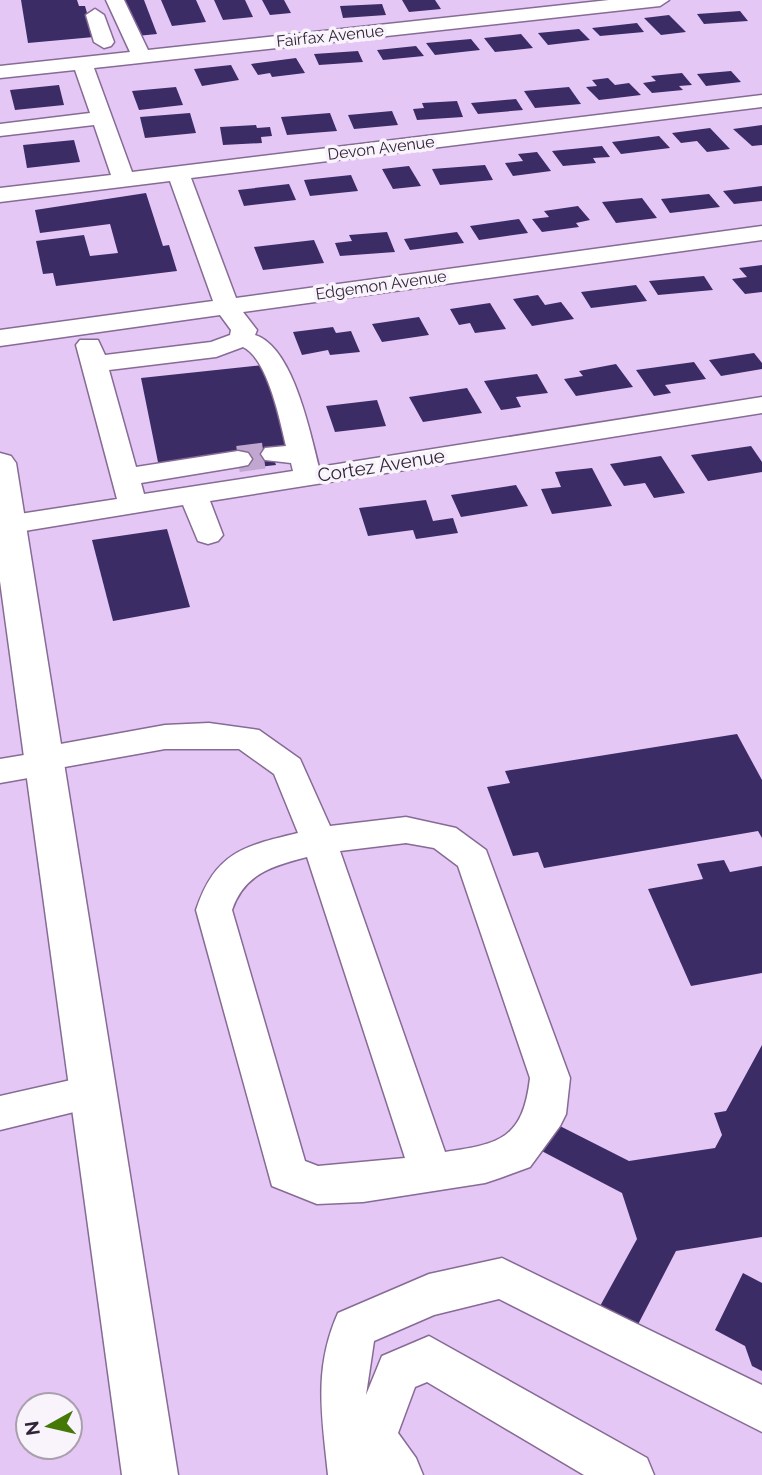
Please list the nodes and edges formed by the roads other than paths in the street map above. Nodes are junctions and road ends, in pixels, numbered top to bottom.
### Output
1 (115, 0) edge
2 (660, 0) edge
3 (95, 15) dead end
4 (108, 51) junction
5 (1, 52) edge
6 (142, 57) junction
7 (82, 63) junction
8 (0, 72) edge
9 (762, 101) edge
10 (102, 118) junction
11 (0, 130) edge
12 (178, 173) junction
13 (124, 179) junction
14 (0, 195) edge
15 (762, 233) edge
16 (227, 307) junction
17 (84, 327) junction
18 (0, 338) edge
19 (242, 339) junction
20 (94, 364) junction
21 (762, 405) edge
22 (275, 454) tunnel mouth
23 (238, 459) tunnel mouth
24 (0, 463) edge
25 (306, 466) junction
26 (125, 477) junction
27 (194, 495) junction
28 (133, 505) junction
29 (4, 526) edge
30 (208, 535) dead end
31 (44, 761) junction
32 (0, 771) edge
33 (319, 841) junction
34 (93, 1092) junction
35 (0, 1113) edge
36 (431, 1173) junction
37 (762, 1409) edge
38 (150, 1475) edge
39 (352, 1475) edge
40 (399, 1475) edge
41 (630, 1475) edge

1 - 6 street
2 - 6 street, Fairfax Avenue
3 - 4 street
4 - 5 street
4 - 6 street, Fairfax Avenue
4 - 7 street, Fairfax Avenue
7 - 8 street, Fairfax Avenue
7 - 10 street
9 - 12 street, Devon Avenue
10 - 11 street
10 - 13 street
12 - 13 street, Devon Avenue
12 - 16 street
13 - 14 street, Devon Avenue
15 - 16 street, Edgemon Avenue
16 - 17 street, Edgemon Avenue
16 - 19 street
17 - 18 street, Edgemon Avenue
17 - 20 street
19 - 20 street
19 - 25 street
20 - 26 street
21 - 25 street, Cortez Avenue
22 - 25 street
23 - 26 street
24 - 29 main road
25 - 27 street, Cortez Avenue
26 - 28 street
27 - 28 street, Cortez Avenue
27 - 30 street
28 - 29 street, Cortez Avenue
29 - 31 main road
31 - 32 street
31 - 33 street
31 - 34 main road
33 - 36 street
33 - 36 street
33 - 36 street
34 - 35 street
34 - 38 main road
37 - 39 street
40 - 41 street

